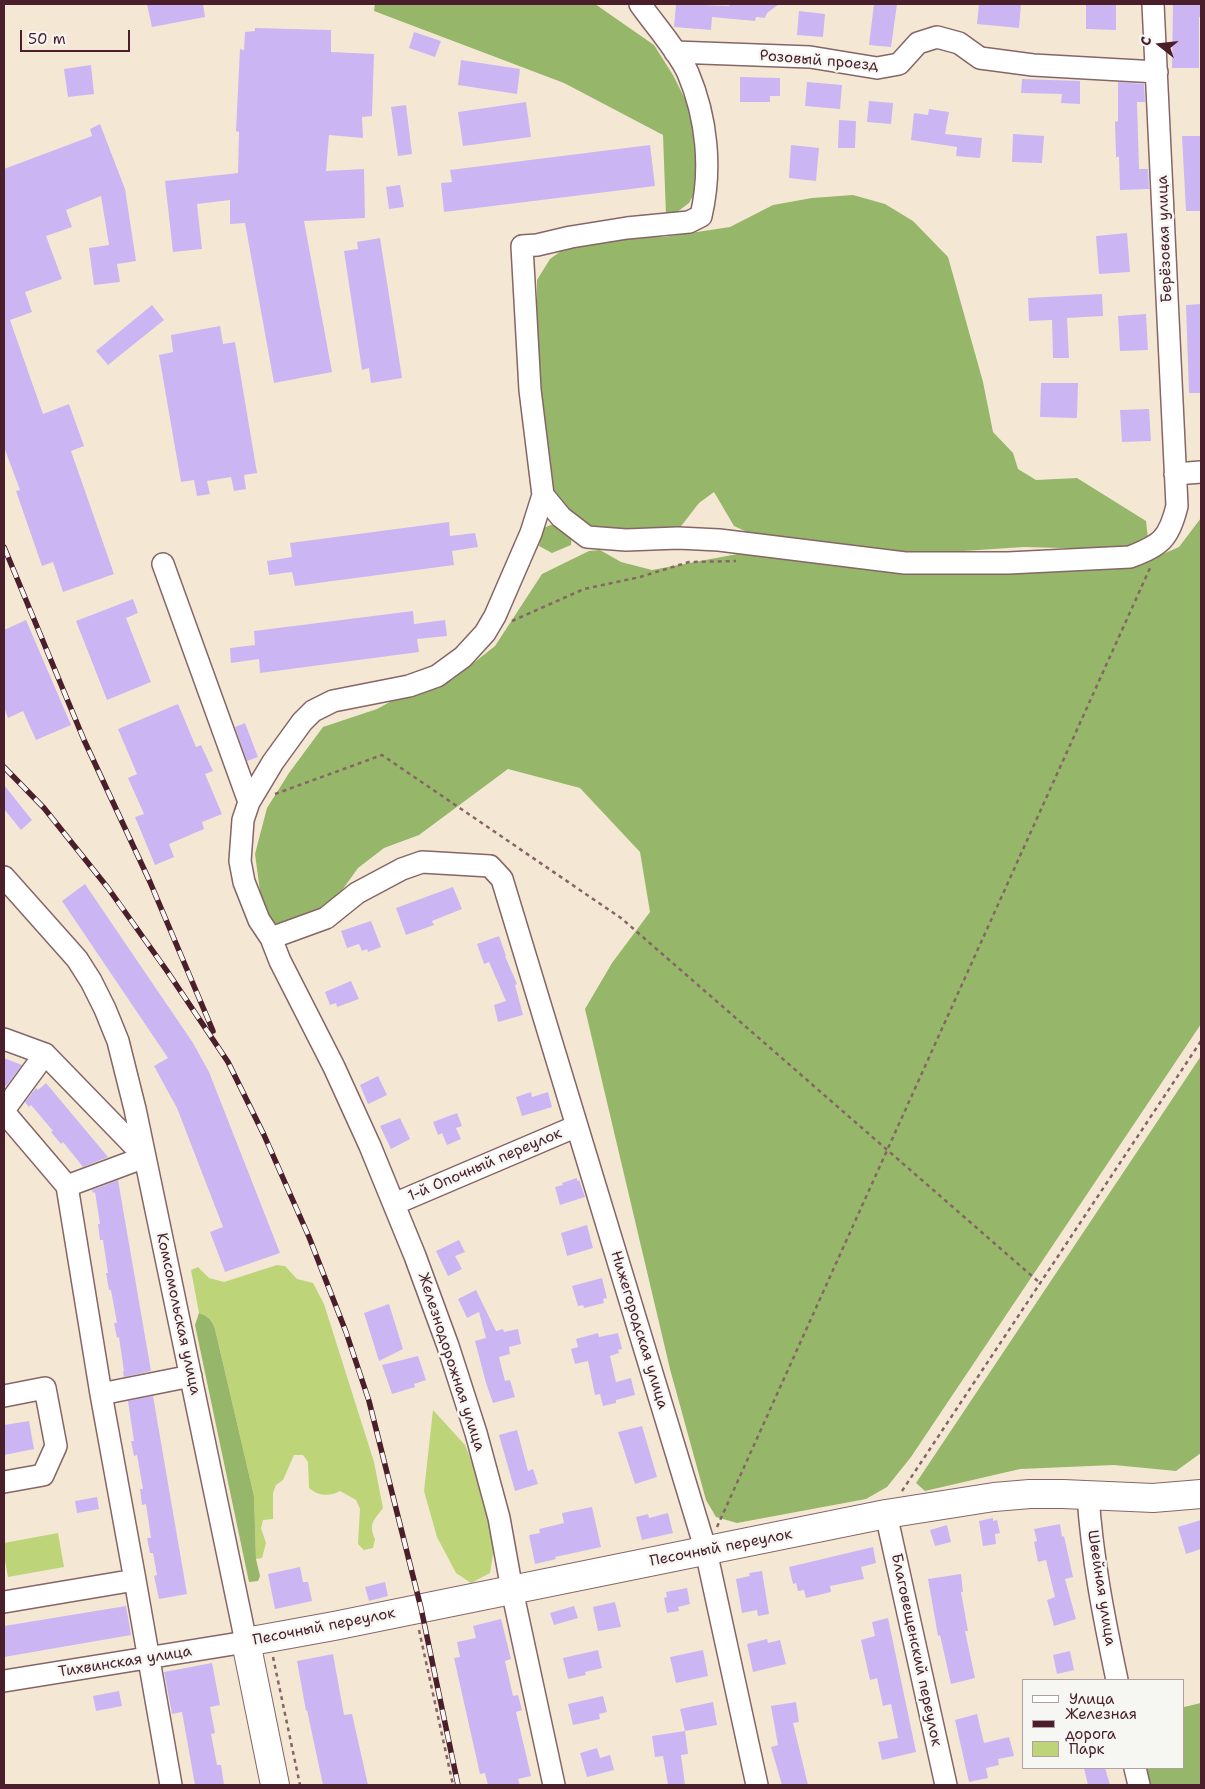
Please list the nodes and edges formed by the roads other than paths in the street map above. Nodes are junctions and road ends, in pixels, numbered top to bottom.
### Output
1 (640, 4) edge
2 (1153, 4) edge
3 (675, 52) junction
4 (1158, 72) junction
5 (1201, 472) edge
6 (1174, 474) junction
7 (543, 495) junction
8 (163, 564) dead end
9 (249, 802) junction
10 (4, 876) edge
11 (271, 938) junction
12 (4, 1038) edge
13 (45, 1054) junction
14 (4, 1111) edge
15 (577, 1126) junction
16 (145, 1157) junction
17 (67, 1186) junction
18 (394, 1204) junction
19 (191, 1376) junction
20 (101, 1394) junction
21 (4, 1396) edge
22 (4, 1482) edge
23 (1088, 1494) junction
24 (1201, 1494) edge
25 (886, 1514) junction
26 (706, 1551) junction
27 (135, 1580) junction
28 (512, 1590) junction
29 (4, 1602) edge
30 (246, 1642) junction
31 (150, 1658) junction
32 (1117, 1679) edge
33 (4, 1682) edge
34 (1135, 1769) edge
35 (171, 1785) edge
36 (275, 1785) edge
37 (554, 1785) edge
38 (757, 1785) edge
39 (946, 1785) edge
40 (1139, 1785) edge

1 - 3 street
2 - 4 street, Берёзовая улица
3 - 4 street, Розовый проезд
3 - 7 street
4 - 6 street, Берёзовая улица
5 - 6 street
6 - 7 street, Берёзовая улица
7 - 9 street, Железнодорожная улица
8 - 9 street
9 - 11 street, Железнодорожная улица
10 - 16 street, Комсомольская улица
11 - 15 street, Нижегородская улица
11 - 18 street, Железнодорожная улица
12 - 13 street
13 - 14 street
13 - 16 street
14 - 17 street
15 - 18 street, 1-й Опочный переулок
15 - 26 street, Нижегородская улица
16 - 17 street
16 - 19 street, Комсомольская улица
17 - 20 street
18 - 28 street, Железнодорожная улица
19 - 20 street
19 - 30 street, Комсомольская улица
20 - 27 street
21 - 22 street
23 - 24 main road, Песочный переулок
23 - 25 main road, Песочный переулок
23 - 32 street, Швейная улица
25 - 26 main road, Песочный переулок
25 - 39 street, Благовещенский переулок
26 - 28 main road, Песочный переулок
26 - 38 street, Нижегородская улица
27 - 29 street
27 - 31 street
28 - 30 main road, Песочный переулок
28 - 37 street, Железнодорожная улица
30 - 31 street, Тихвинская улица
30 - 36 main road, Комсомольская улица
31 - 33 street, Тихвинская улица
31 - 35 street
34 - 40 street

